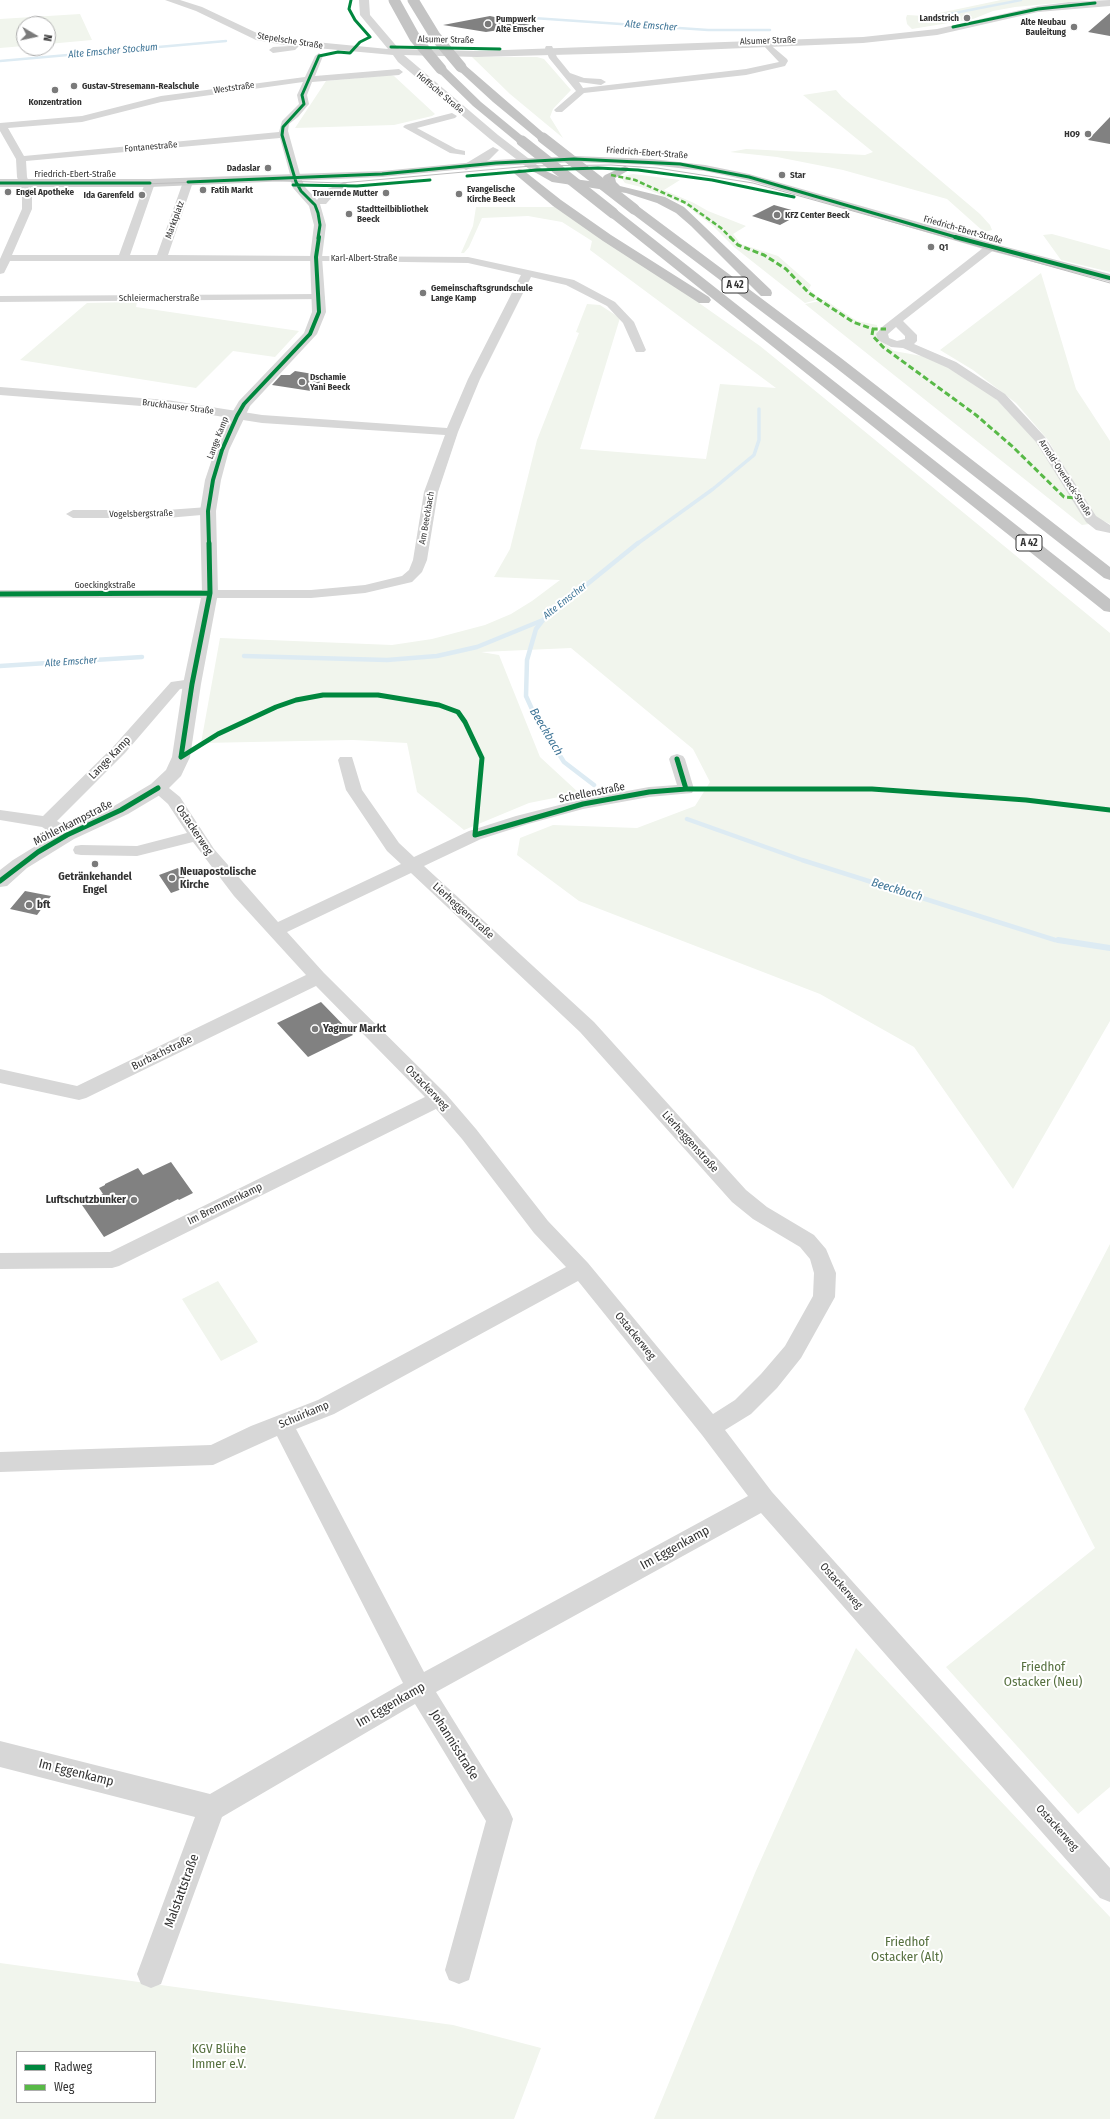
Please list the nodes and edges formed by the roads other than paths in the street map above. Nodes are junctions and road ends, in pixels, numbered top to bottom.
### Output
1 (170, 0) edge
2 (394, 0) edge
3 (413, 0) edge
4 (350, 2) edge
5 (364, 2) edge
6 (1110, 3) edge
7 (234, 26) junction
8 (953, 27) junction
9 (364, 32) junction
10 (335, 43) junction
11 (296, 44) junction
12 (768, 45) junction
13 (273, 50) dead end
14 (387, 50) junction
15 (550, 50) junction
16 (426, 54) junction
17 (319, 56) dead end
18 (410, 68) junction
19 (399, 72) junction
20 (568, 75) junction
21 (699, 78) junction
22 (309, 80) junction
23 (581, 91) junction
24 (559, 110) dead end
25 (452, 116) junction
26 (1, 126) edge
27 (282, 135) junction
28 (493, 150) junction
29 (462, 153) dead end
30 (21, 159) junction
31 (510, 162) junction
32 (466, 166) junction
33 (522, 167) junction
34 (624, 169) junction
35 (536, 170) junction
36 (297, 181) junction
37 (188, 182) junction
38 (0, 183) edge
39 (25, 183) junction
40 (150, 183) junction
41 (310, 186) junction
42 (344, 186) junction
43 (616, 188) junction
44 (322, 201) junction
45 (320, 225) junction
46 (988, 249) junction
47 (316, 257) junction
48 (123, 258) junction
49 (162, 258) junction
50 (3, 264) edge
51 (1050, 266) junction
52 (527, 273) junction
53 (1110, 278) edge
54 (1110, 285) edge
55 (319, 297) junction
56 (0, 299) edge
57 (896, 321) junction
58 (755, 325) junction
59 (904, 344) junction
60 (640, 350) dead end
61 (836, 361) junction
62 (0, 391) edge
63 (237, 416) junction
64 (452, 432) junction
65 (208, 511) junction
66 (73, 514) dead end
67 (1110, 529) edge
68 (1110, 575) edge
69 (210, 593) junction
70 (0, 594) edge
71 (1110, 607) edge
72 (192, 684) junction
73 (677, 759) dead end
74 (346, 760) dead end
75 (158, 788) junction
76 (0, 815) edge
77 (47, 822) junction
78 (67, 835) junction
79 (197, 836) junction
80 (81, 850) dead end
81 (412, 865) junction
82 (0, 881) edge
83 (275, 932) junction
84 (318, 977) junction
85 (0, 1076) edge
86 (439, 1099) junction
87 (0, 1261) edge
88 (581, 1269) junction
89 (282, 1424) junction
90 (710, 1428) junction
91 (0, 1462) edge
92 (764, 1499) junction
93 (419, 1688) junction
94 (0, 1754) edge
95 (212, 1808) junction
96 (1110, 1888) edge
97 (459, 1970) dead end
98 (151, 1974) dead end

1 - 7 street, Stepelsche Straße
2 - 58 highway, A 42, bridge
3 - 61 highway, A 42, bridge
4 - 5 street
4 - 9 street, Hoffsche Straße
5 - 14 street, Hoffsche Straße
6 - 8 street, Alsumer Straße
7 - 10 street, Stepelsche Straße
7 - 11 street, Stepelsche Straße
8 - 12 street, Alsumer Straße
8 - 15 street, Alsumer Straße
9 - 10 street
9 - 14 street, Hoffsche Straße
10 - 14 street, Stepelsche Straße
11 - 13 street
11 - 14 street, Stepelsche Straße
12 - 15 street, Alsumer Straße
12 - 21 street
14 - 15 street, Alsumer Straße
14 - 16 street, Alsumer Straße
14 - 18 street, Hoffsche Straße
14 - 19 street, Hoffsche Straße
15 - 16 street, Alsumer Straße
15 - 20 street
16 - 18 street
17 - 22 street
18 - 33 street, Hoffsche Straße
19 - 22 street, Weststraße
19 - 25 street, Hoffsche Straße
20 - 21 street
20 - 23 street
21 - 23 street
22 - 26 street, Weststraße
22 - 27 street
23 - 24 street
25 - 28 street, Hoffsche Straße
25 - 29 street
26 - 30 street
27 - 30 street, Fontanestraße
27 - 36 street
28 - 31 street, Hoffsche Straße
28 - 32 street
30 - 39 street
31 - 32 main road, Friedrich-Ebert-Straße
31 - 33 street, Hoffsche Straße
32 - 36 main road, Friedrich-Ebert-Straße
33 - 35 main road, Friedrich-Ebert-Straße
33 - 42 main road, Friedrich-Ebert-Straße
33 - 46 main road, Friedrich-Ebert-Straße
33 - 58 highway
34 - 35 main road, Friedrich-Ebert-Straße
34 - 43 highway
34 - 46 main road, Friedrich-Ebert-Straße
35 - 43 highway
36 - 37 main road, Friedrich-Ebert-Straße
36 - 41 main road, Friedrich-Ebert-Straße
36 - 45 street, Lange Kamp
37 - 40 main road, Friedrich-Ebert-Straße
37 - 49 street, Marktplatz
38 - 39 main road, Friedrich-Ebert-Straße
39 - 40 main road, Friedrich-Ebert-Straße
39 - 50 street
40 - 48 street
41 - 42 main road, Friedrich-Ebert-Straße
41 - 44 street
42 - 44 street
43 - 61 highway
44 - 45 street, Lange Kamp
45 - 47 street, Lange Kamp
46 - 51 main road, Friedrich-Ebert-Straße
46 - 57 street, Arnold-Overbeck-Straße
47 - 49 street, Karl-Albert-Straße
47 - 52 street, Karl-Albert-Straße
47 - 55 street, Lange Kamp
48 - 49 street, Karl-Albert-Straße
48 - 50 street, Karl-Albert-Straße
51 - 53 main road
51 - 54 main road
52 - 60 street, Karl-Albert-Straße
52 - 64 street, Am Beeckbach
55 - 56 street, Schleiermacherstraße
55 - 63 street, Lange Kamp
57 - 59 street
57 - 59 street, Arnold-Overbeck-Straße
58 - 71 highway, A 42
59 - 67 street, Arnold-Overbeck-Straße
61 - 68 highway, A 42
62 - 63 street, Bruckhauser Straße
63 - 64 street, Bruckhauser Straße
63 - 65 street, Lange Kamp
64 - 69 street, Am Beeckbach
65 - 66 street, Vogelsbergstraße
65 - 69 street, Lange Kamp
69 - 70 street, Goeckingkstraße
69 - 72 street, Lange Kamp
72 - 75 street, Lange Kamp
72 - 77 street, Lange Kamp
73 - 81 street, Schellenstraße
74 - 81 street
75 - 78 street, Möhlenkampstraße
75 - 79 street, Ostackerweg
76 - 77 street
77 - 78 street
78 - 82 street, Möhlenkampstraße
79 - 80 street
79 - 83 street, Ostackerweg
81 - 83 street, Schellenstraße
81 - 90 street, Lierheggenstraße
83 - 84 street, Ostackerweg
84 - 85 street, Burbachstraße
84 - 86 street, Ostackerweg
86 - 87 street, Im Bremmenkamp
86 - 88 street, Ostackerweg
88 - 89 street, Schuirkamp
88 - 90 street, Ostackerweg
89 - 91 street, Schuirkamp
89 - 93 street, Johannisstraße
90 - 92 street, Ostackerweg
92 - 93 street, Im Eggenkamp
92 - 96 street, Ostackerweg
93 - 95 street, Im Eggenkamp
93 - 97 street, Johannisstraße
94 - 95 street, Im Eggenkamp
95 - 98 street, Malstattstraße

